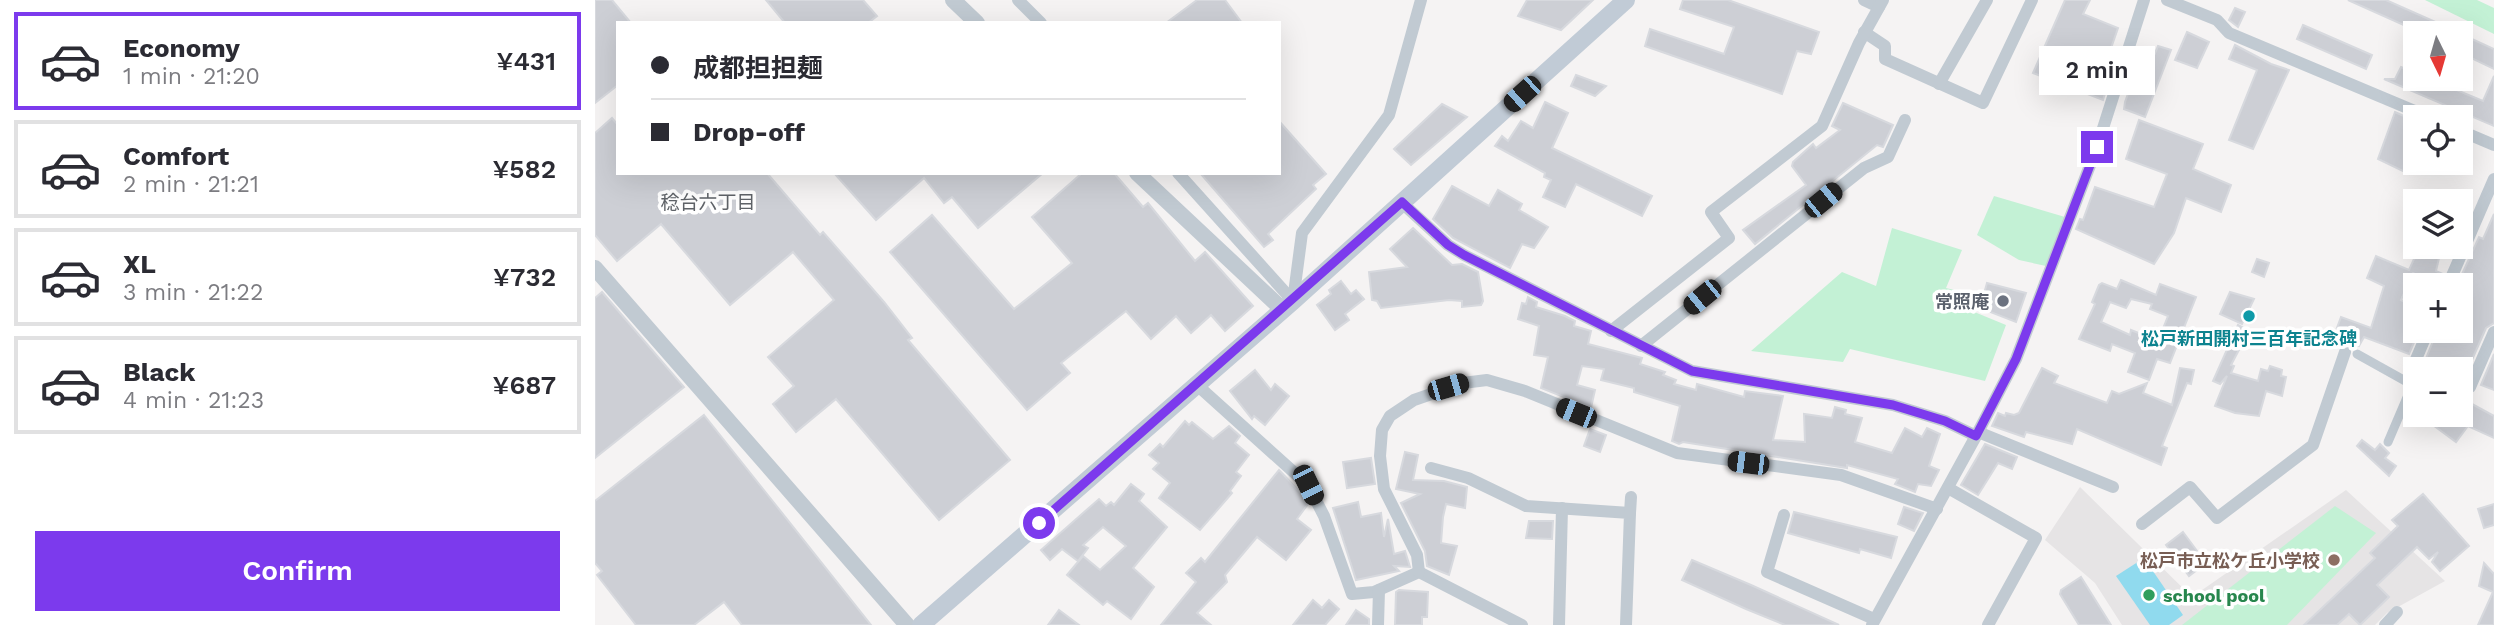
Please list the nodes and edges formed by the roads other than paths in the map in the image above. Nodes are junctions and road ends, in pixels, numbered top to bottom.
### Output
1 (953, 0) edge
2 (1018, 0) edge
3 (1421, 0) edge
4 (1626, 0) edge
5 (1864, 0) edge
6 (1987, 0) edge
7 (2032, 0) edge
8 (2167, 0) edge
9 (2141, 1) edge
10 (1881, 3) edge
11 (975, 21) edge
12 (1039, 21) edge
13 (1864, 32) junction
14 (1939, 84) junction
15 (2403, 106) edge
16 (1905, 120) dead end
17 (2473, 136) edge
18 (2494, 145) edge
19 (1139, 175) edge
20 (1180, 175) edge
21 (2494, 179) edge
22 (1402, 202) junction
23 (595, 268) edge
24 (2453, 273) edge
25 (1288, 305) junction
26 (1611, 331) junction
27 (2494, 332) edge
28 (1641, 346) junction
29 (2351, 353) joint
30 (2473, 380) edge
31 (1196, 385) junction
32 (1977, 434) junction
33 (2388, 442) dead end
34 (1431, 468) dead end
35 (2113, 487) dead end
36 (1948, 488) junction
37 (1631, 498) dead end
38 (1562, 508) junction
39 (1937, 509) junction
40 (1630, 513) junction
41 (1784, 515) dead end
42 (2142, 524) dead end
43 (1419, 572) junction
44 (1379, 590) junction
45 (2397, 612) dead end
46 (1873, 622) edge
47 (907, 625) edge
48 (922, 625) edge
49 (1378, 625) edge
50 (1523, 625) edge
51 (1559, 625) edge
52 (1626, 625) edge
53 (1988, 625) edge
54 (2385, 625) edge

1 - 11 street
2 - 12 street
3 - 25 street
4 - 22 main road
5 - 10 street
6 - 14 street
7 - 14 street
8 - 15 street
9 - 32 street
10 - 13 street
13 - 14 street
13 - 26 street
16 - 28 street
17 - 18 street
19 - 25 street
20 - 25 street
21 - 24 street
22 - 25 main road
22 - 26 street
23 - 47 street
25 - 31 main road
26 - 28 street
27 - 30 street
28 - 32 street
29 - 33 street
29 - 42 street
31 - 44 street
31 - 48 main road
32 - 35 street
32 - 36 street
34 - 38 street
36 - 39 street
36 - 53 street
37 - 40 street
38 - 40 street
38 - 51 street
39 - 43 street
39 - 46 street
40 - 52 street
41 - 46 street
43 - 44 street
43 - 50 street
44 - 49 street
45 - 54 street

